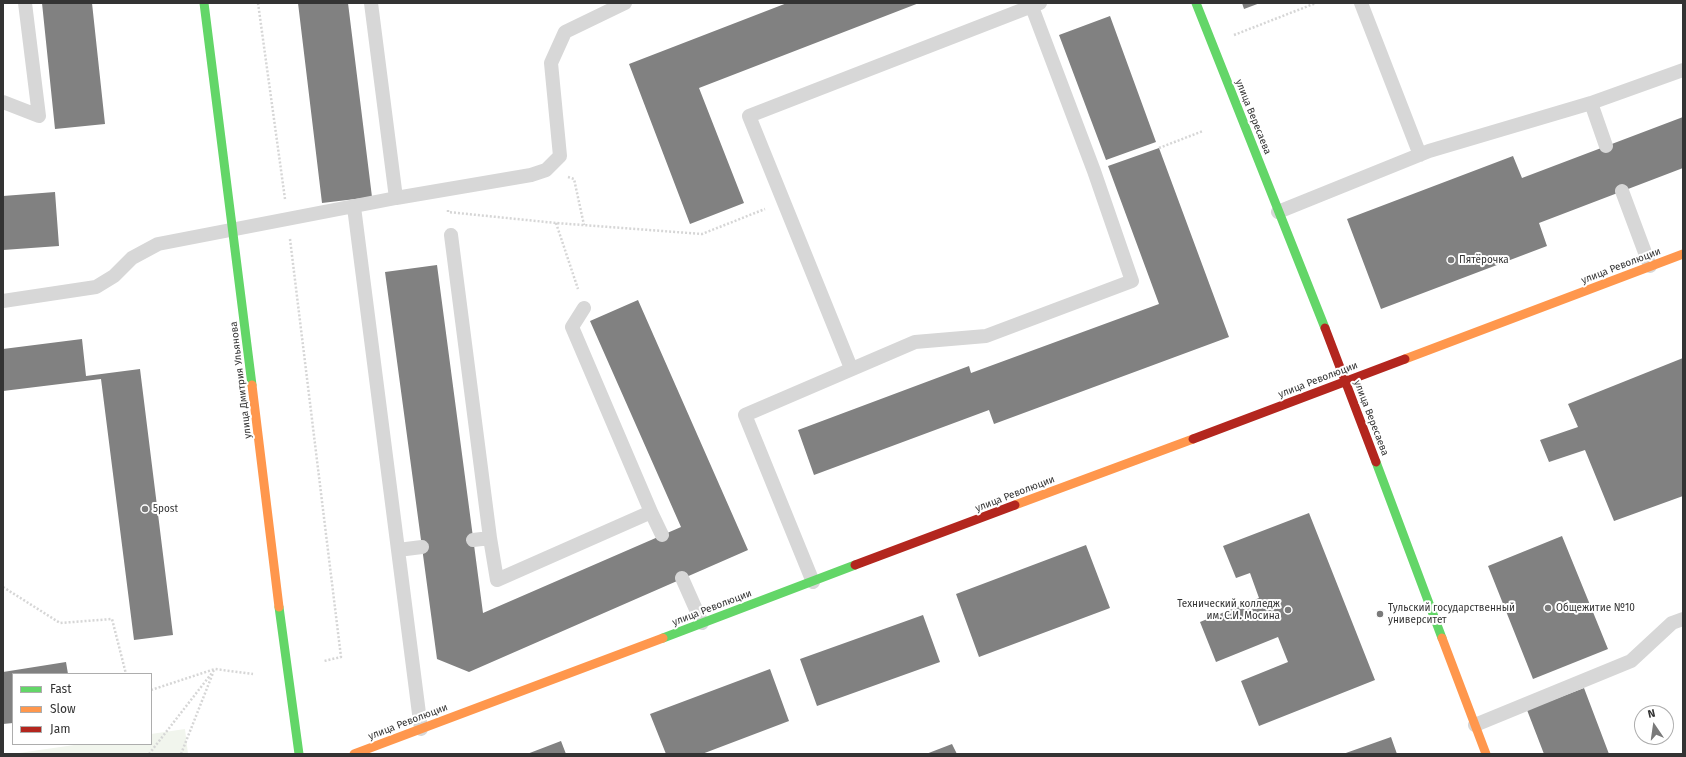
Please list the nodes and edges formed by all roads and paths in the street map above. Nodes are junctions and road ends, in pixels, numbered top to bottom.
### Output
1 (25, 3) edge
2 (204, 3) edge
3 (258, 3) edge
4 (371, 3) edge
5 (625, 3) edge
6 (1196, 3) edge
7 (1316, 3) edge
8 (1362, 3) edge
9 (1036, 5) edge
10 (1233, 35) dead end
11 (1683, 70) edge
12 (3, 102) edge
13 (1590, 103) junction
14 (1203, 131) dead end
15 (1606, 146) dead end
16 (1158, 148) dead end
17 (1420, 155) junction
18 (546, 170) junction
19 (445, 191) junction
20 (1622, 191) dead end
21 (396, 198) junction
22 (784, 202) junction
23 (354, 207) junction
24 (1278, 212) junction
25 (288, 218) junction
26 (556, 223) junction
27 (584, 225) junction
28 (234, 229) junction
29 (451, 235) dead end
30 (1683, 254) edge
31 (1650, 266) junction
32 (3, 301) edge
33 (584, 308) joint
34 (852, 368) junction
35 (1346, 381) junction
36 (651, 512) junction
37 (662, 535) dead end
38 (490, 538) junction
39 (473, 540) dead end
40 (422, 547) dead end
41 (398, 550) junction
42 (682, 578) dead end
43 (813, 582) junction
44 (3, 587) edge
45 (1683, 619) edge
46 (702, 623) junction
47 (324, 661) dead end
48 (215, 669) junction
49 (126, 673) edge
50 (253, 674) dead end
51 (152, 690) edge
52 (1475, 724) junction
53 (421, 729) junction
54 (149, 754) edge
55 (181, 754) edge
56 (299, 754) edge
57 (354, 754) edge
58 (1486, 754) edge

1 - 12 lane
2 - 28 street, улица Дмитрия Ульянова
3 - 25 path
4 - 21 lane
5 - 18 lane
6 - 24 street, улица Вересаева
7 - 10 path
8 - 17 lane
9 - 22 lane
9 - 34 lane
11 - 13 lane
13 - 15 lane
13 - 17 lane
14 - 16 path
17 - 24 lane
18 - 19 lane
18 - 27 path
19 - 21 lane
19 - 26 path
20 - 31 lane
21 - 23 lane
22 - 27 path
22 - 34 lane
23 - 25 lane
23 - 41 lane
24 - 35 street, улица Вересаева
25 - 28 lane
25 - 47 path
26 - 27 path
26 - 33 path
28 - 32 lane
28 - 56 street, улица Дмитрия Ульянова
29 - 38 lane
30 - 31 street, улица Революции
31 - 35 street, улица Революции
33 - 36 lane
34 - 43 lane
35 - 43 street, улица Революции
35 - 52 street, улица Вересаева
36 - 37 lane
36 - 38 lane
38 - 39 lane
40 - 41 lane
41 - 53 lane
42 - 46 lane
43 - 46 street, улица Революции
44 - 49 path
45 - 52 lane
46 - 53 street, улица Революции
48 - 50 path
48 - 51 path
48 - 54 path
48 - 55 path
52 - 58 street, улица Вересаева
53 - 57 street, улица Революции

